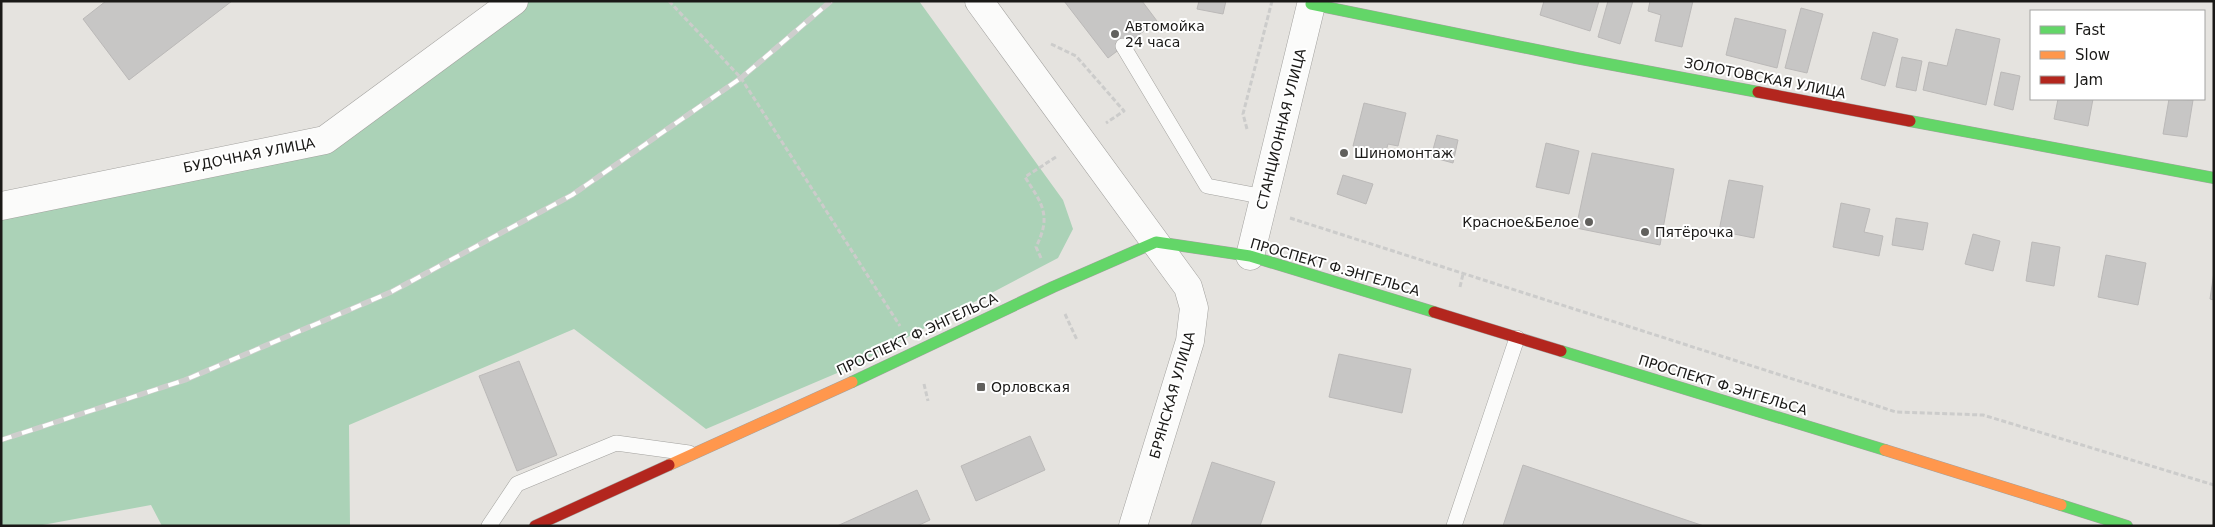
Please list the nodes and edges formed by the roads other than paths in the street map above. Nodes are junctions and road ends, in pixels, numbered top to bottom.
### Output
1 (514, 1) edge
2 (979, 1) edge
3 (1312, 3) edge
4 (1123, 46) dead end
5 (2214, 178) edge
6 (1265, 197) junction
7 (1, 206) edge
8 (1156, 242) junction
9 (1250, 256) junction
10 (1517, 338) junction
11 (696, 454) junction
12 (489, 526) edge
13 (535, 526) edge
14 (1133, 526) edge
15 (1454, 526) edge
16 (2127, 526) edge

1 - 7 street, БУДОЧНАЯ УЛИЦА
2 - 8 street, БРЯНСКАЯ УЛИЦА
3 - 5 street, ЗОЛОТОВСКАЯ УЛИЦА
3 - 6 street, СТАНЦИОННАЯ УЛИЦА
4 - 6 lane
6 - 9 street, СТАНЦИОННАЯ УЛИЦА
8 - 9 street, ПРОСПЕКТ Ф.ЭНГЕЛЬСА
8 - 11 street, ПРОСПЕКТ Ф.ЭНГЕЛЬСА
8 - 14 street, БРЯНСКАЯ УЛИЦА
9 - 10 street, ПРОСПЕКТ Ф.ЭНГЕЛЬСА
10 - 15 lane
10 - 16 street, ПРОСПЕКТ Ф.ЭНГЕЛЬСА
11 - 12 lane
11 - 13 street, ПРОСПЕКТ Ф.ЭНГЕЛЬСА

